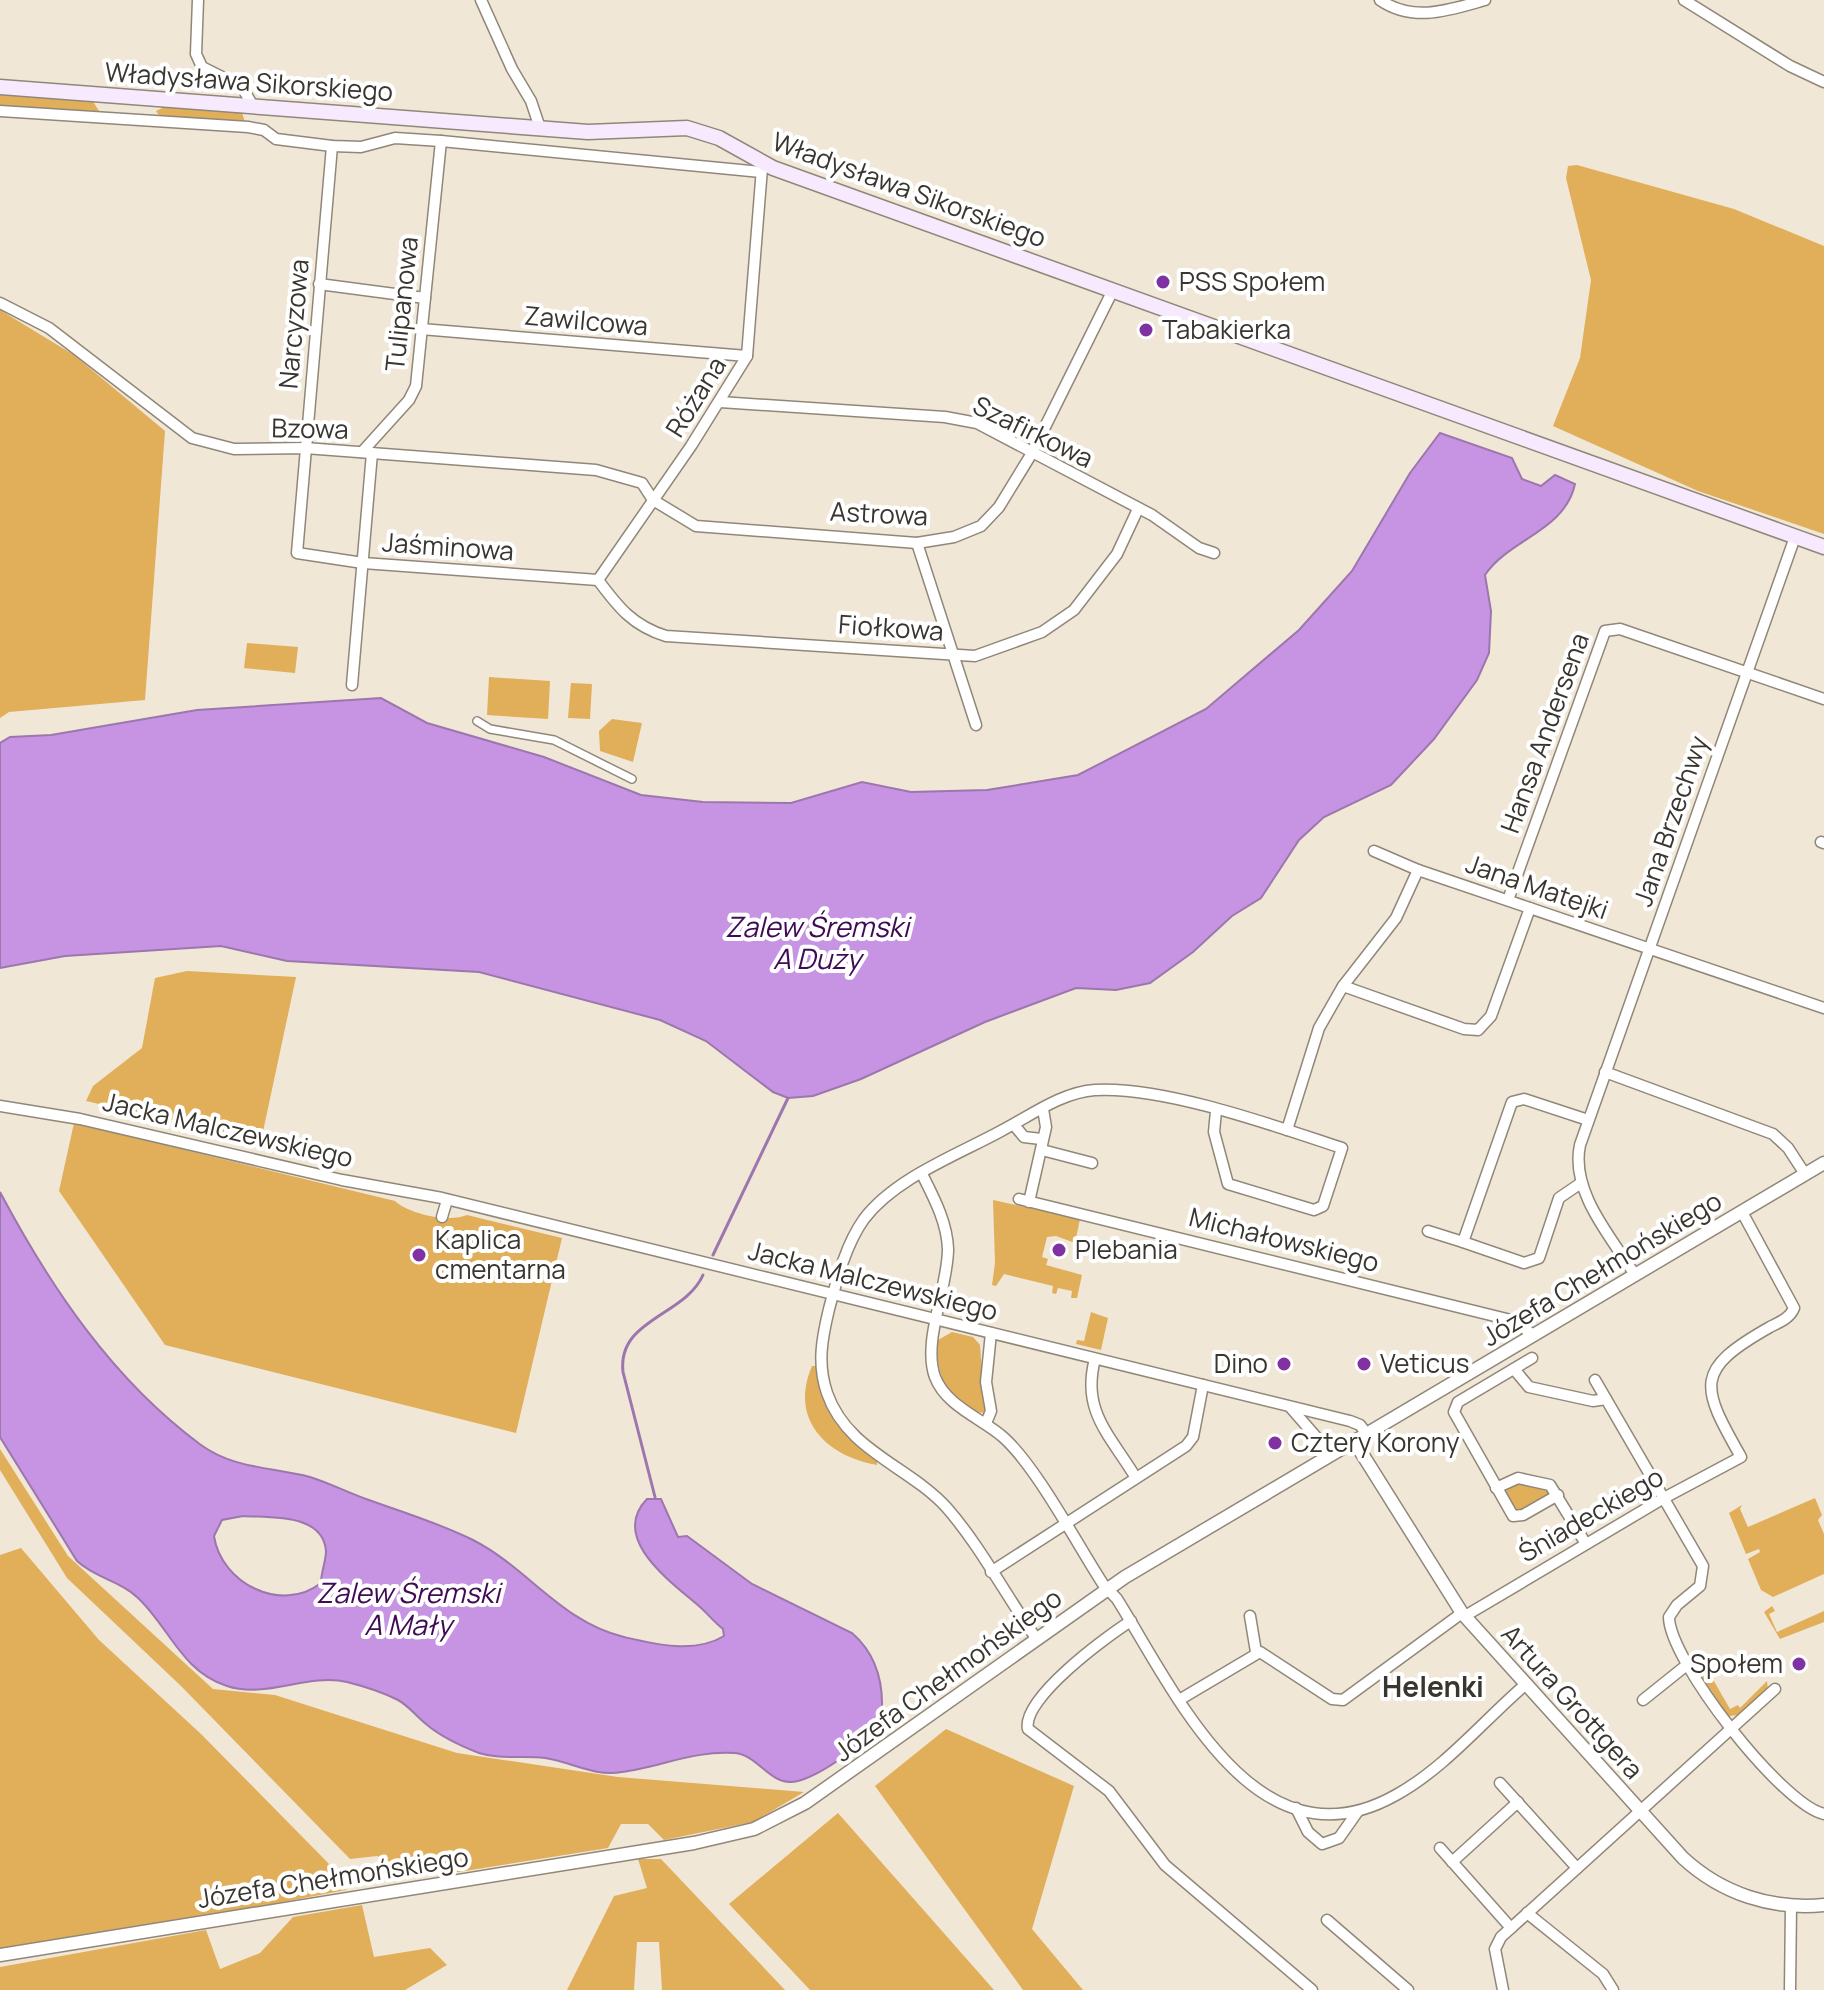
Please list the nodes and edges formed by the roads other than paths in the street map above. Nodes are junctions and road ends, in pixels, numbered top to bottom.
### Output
1 (198, 0) edge
2 (481, 0) edge
3 (1380, 0) edge
4 (1485, 0) edge
5 (1684, 0) edge
6 (1824, 82) edge
7 (0, 87) edge
8 (253, 106) junction
9 (0, 111) edge
10 (540, 128) junction
11 (441, 141) junction
12 (332, 146) junction
13 (762, 168) junction
14 (319, 284) junction
15 (1113, 290) junction
16 (425, 298) junction
17 (0, 303) edge
18 (421, 329) junction
19 (747, 356) junction
20 (720, 402) junction
21 (305, 448) junction
22 (367, 453) junction
23 (1032, 453) junction
24 (653, 500) junction
25 (1138, 509) junction
26 (1795, 537) junction
27 (917, 543) junction
28 (1824, 547) edge
29 (297, 553) joint
30 (1214, 553) dead end
31 (363, 563) junction
32 (598, 580) junction
33 (953, 655) junction
34 (1747, 672) junction
35 (352, 685) dead end
36 (1824, 699) edge
37 (477, 721) dead end
38 (976, 725) dead end
39 (632, 779) dead end
40 (1374, 851) dead end
41 (1418, 870) junction
42 (1508, 900) junction
43 (1530, 908) junction
44 (1649, 949) junction
45 (1343, 986) junction
46 (1824, 1008) edge
47 (1605, 1072) junction
48 (0, 1106) edge
49 (1043, 1109) junction
50 (1216, 1111) junction
51 (1588, 1120) junction
52 (1014, 1125) junction
53 (1287, 1130) junction
54 (1042, 1144) junction
55 (1092, 1163) dead end
56 (1824, 1163) edge
57 (922, 1174) junction
58 (1805, 1174) junction
59 (1581, 1183) junction
60 (447, 1200) junction
61 (1742, 1212) junction
62 (442, 1217) dead end
63 (1428, 1231) dead end
64 (1463, 1242) junction
65 (1635, 1275) junction
66 (833, 1295) junction
67 (937, 1320) junction
68 (991, 1333) junction
69 (1533, 1335) junction
70 (1532, 1358) dead end
71 (1095, 1359) junction
72 (1514, 1369) junction
73 (1595, 1380) dead end
74 (1203, 1385) junction
75 (1606, 1399) junction
76 (1290, 1406) junction
77 (986, 1423) junction
78 (1366, 1433) junction
79 (1354, 1441) junction
80 (1331, 1454) junction
81 (1136, 1478) junction
82 (1496, 1488) junction
83 (1558, 1495) junction
84 (1664, 1498) junction
85 (1063, 1523) junction
86 (1586, 1544) junction
87 (991, 1572) junction
88 (1108, 1588) junction
89 (1464, 1615) junction
90 (1250, 1616) dead end
91 (1131, 1621) junction
92 (1036, 1638) junction
93 (1256, 1652) junction
94 (1688, 1664) junction
95 (1526, 1684) junction
96 (1775, 1689) dead end
97 (1179, 1700) junction
98 (1643, 1700) dead end
99 (1731, 1730) junction
100 (1500, 1783) dead end
101 (1518, 1802) junction
102 (1296, 1808) junction
103 (1358, 1811) junction
104 (1641, 1811) junction
105 (1824, 1814) edge
106 (1440, 1848) dead end
107 (1452, 1862) junction
108 (1577, 1868) junction
109 (1824, 1905) edge
110 (1791, 1906) junction
111 (1527, 1913) junction
112 (1327, 1920) dead end
113 (1511, 1928) junction
114 (0, 1955) edge
115 (1312, 1990) edge
116 (1408, 1990) edge
117 (1503, 1990) edge
118 (1613, 1990) edge
119 (1790, 1990) edge

1 - 8 street
2 - 10 street
3 - 4 street
5 - 6 street
7 - 8 main road, Władysława Sikorskiego
8 - 10 main road, Władysława Sikorskiego
9 - 12 street, Władysława Sikorskiego
10 - 13 main road, Władysława Sikorskiego
11 - 12 street, Władysława Sikorskiego
11 - 13 street, Władysława Sikorskiego
11 - 16 street, Tulipanowa
12 - 14 street, Narcyzowa
13 - 15 main road, Władysława Sikorskiego
13 - 19 street, Różana
14 - 16 street
14 - 21 street, Narcyzowa
15 - 23 street, Astrowa
15 - 26 main road, Władysława Sikorskiego
16 - 18 street, Tulipanowa
17 - 21 street, Bzowa
18 - 19 street, Zawilcowa
18 - 22 street, Tulipanowa
19 - 20 street, Różana
20 - 23 street, Szafirkowa
20 - 24 street, Różana
21 - 22 street, Bzowa
21 - 29 street, Narcyzowa
22 - 24 street, Bzowa
22 - 31 street
23 - 25 street, Szafirkowa
23 - 27 street, Astrowa
24 - 27 street, Astrowa
24 - 32 street, Różana
25 - 30 street, Szafirkowa
25 - 33 street, Fiołkowa
26 - 28 main road, Władysława Sikorskiego
26 - 34 street, Jana Brzechwy
27 - 33 street
29 - 31 street, Jaśminowa
31 - 32 street, Jaśminowa
31 - 35 street
32 - 33 street, Fiołkowa
33 - 38 street
34 - 36 street
34 - 42 street, Hansa Andersena
34 - 44 street, Jana Brzechwy
37 - 39 street
40 - 41 street, Jana Matejki
41 - 42 street, Jana Matejki
41 - 45 street
42 - 43 street, Jana Matejki
43 - 44 street, Jana Matejki
43 - 45 street
44 - 46 street, Jana Matejki
44 - 47 street, Jana Brzechwy
45 - 53 street
47 - 51 street, Jana Brzechwy
47 - 58 street
48 - 60 street, Jacka Malczewskiego
49 - 50 street
49 - 52 street
49 - 54 street
50 - 53 street
50 - 53 street
51 - 59 street, Jana Brzechwy
51 - 64 street
52 - 54 street
52 - 57 street
54 - 55 street
54 - 69 street, Michałowskiego
56 - 58 street, Józefa Chełmońskiego
57 - 66 street
57 - 67 street
58 - 61 street, Józefa Chełmońskiego
59 - 64 street
59 - 65 street
60 - 62 street
60 - 66 street, Jacka Malczewskiego
61 - 65 street, Józefa Chełmońskiego
61 - 84 street, Śniadeckiego
63 - 64 street
65 - 69 street, Józefa Chełmońskiego
66 - 67 street, Jacka Malczewskiego
66 - 87 street
67 - 68 street, Jacka Malczewskiego
67 - 77 street
68 - 71 street, Jacka Malczewskiego
68 - 77 street
69 - 78 street, Józefa Chełmońskiego
70 - 72 street
71 - 74 street, Jacka Malczewskiego
71 - 81 street
72 - 75 street
72 - 82 street
73 - 75 street
74 - 76 street, Jacka Malczewskiego
74 - 81 street
75 - 84 street
76 - 78 street, Jacka Malczewskiego
76 - 80 street
77 - 85 street
78 - 79 street, Józefa Chełmońskiego
79 - 80 street, Józefa Chełmońskiego
79 - 89 street, Artura Grottgera
80 - 88 street, Józefa Chełmońskiego
81 - 85 street
82 - 83 street
82 - 83 street
83 - 86 street
84 - 86 street, Śniadeckiego
84 - 94 street
85 - 87 street
85 - 88 street
86 - 89 street, Śniadeckiego
87 - 92 street
88 - 91 street
88 - 92 street, Józefa Chełmońskiego
89 - 93 street, Śniadeckiego
89 - 95 street, Artura Grottgera
90 - 93 street
91 - 97 street
91 - 115 street
92 - 114 street, Józefa Chełmońskiego
93 - 97 street
94 - 98 street
94 - 99 street
95 - 103 street
95 - 104 street, Artura Grottgera
96 - 99 street
97 - 102 street
99 - 104 street
99 - 105 street
100 - 101 street
101 - 107 street
101 - 108 street
102 - 103 street
102 - 103 street
104 - 108 street
104 - 110 street, Artura Grottgera
106 - 107 street
107 - 113 street
108 - 111 street
109 - 110 street, Artura Grottgera
110 - 119 street
111 - 113 street
111 - 118 street
112 - 116 street
113 - 117 street

